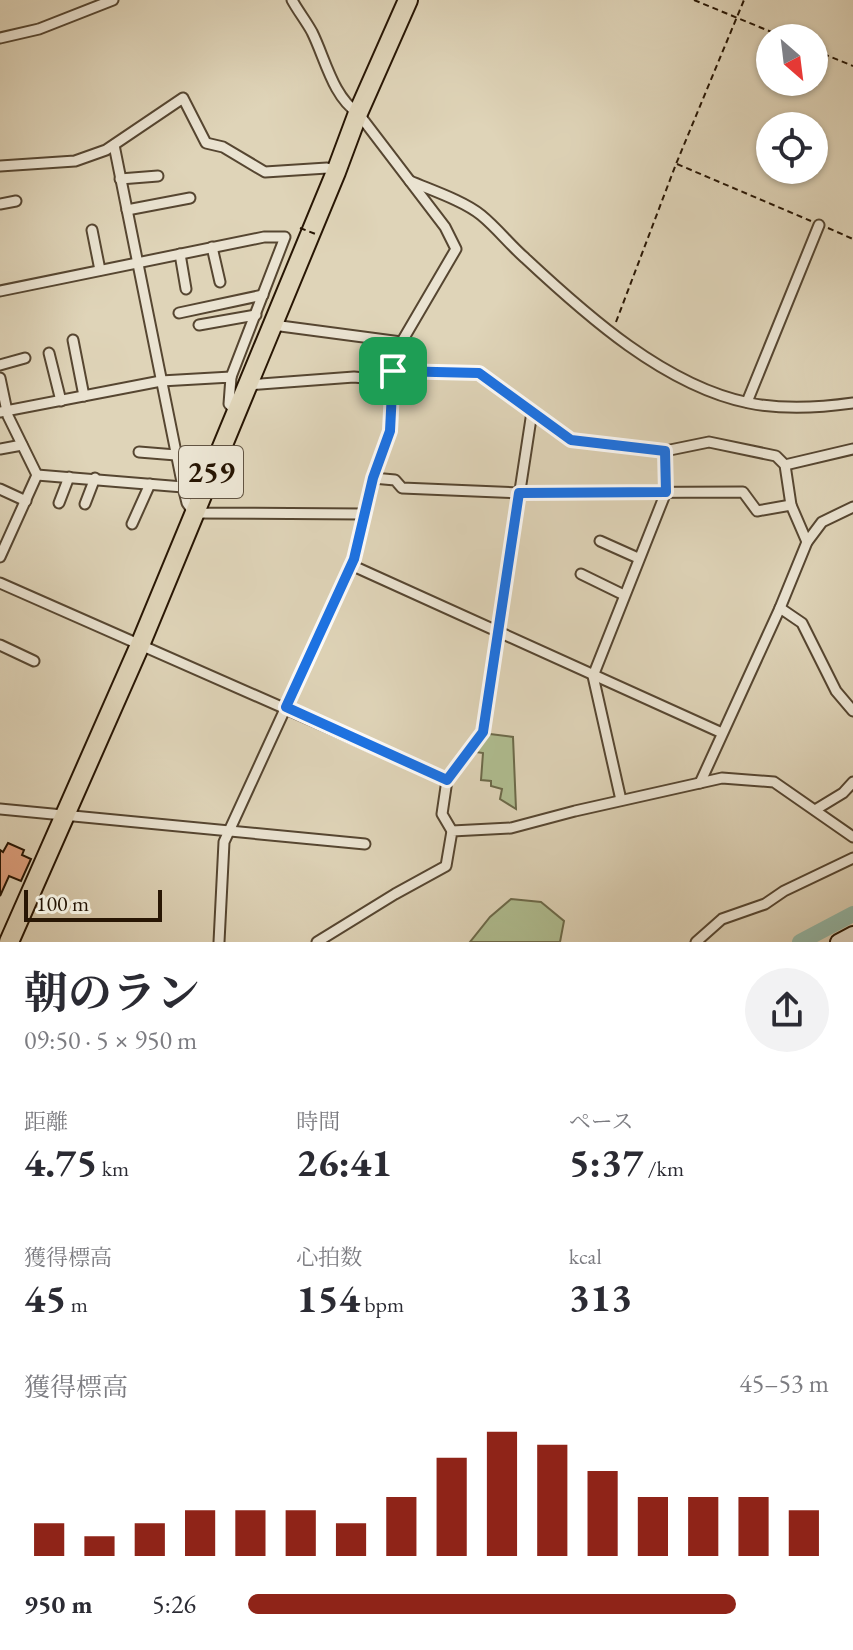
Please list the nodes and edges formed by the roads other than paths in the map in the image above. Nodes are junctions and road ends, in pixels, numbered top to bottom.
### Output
1 (113, 0) edge
2 (292, 0) edge
3 (408, 0) edge
4 (0, 38) edge
5 (358, 113) junction
6 (114, 145) junction
7 (0, 166) edge
8 (336, 172) junction
9 (158, 176) dead end
10 (120, 179) junction
11 (407, 179) junction
12 (190, 198) dead end
13 (16, 201) dead end
14 (0, 204) edge
15 (127, 210) junction
16 (819, 225) road end
17 (92, 230) dead end
18 (212, 247) junction
19 (180, 254) junction
20 (137, 262) junction
21 (100, 270) junction
22 (220, 282) dead end
23 (186, 289) dead end
24 (0, 291) edge
25 (263, 295) junction
26 (179, 313) dead end
27 (256, 315) junction
28 (199, 325) dead end
29 (273, 325) junction
30 (73, 340) dead end
31 (401, 342) junction
32 (49, 353) dead end
33 (25, 358) dead end
34 (0, 365) edge
35 (393, 376) junction
36 (231, 377) junction
37 (0, 378) edge
38 (161, 381) junction
39 (248, 385) junction
40 (84, 396) junction
41 (61, 401) junction
42 (747, 402) junction
43 (853, 403) edge
44 (4, 412) edge
45 (237, 412) junction
46 (532, 412) junction
47 (22, 445) junction
48 (0, 449) edge
49 (853, 449) edge
50 (665, 451) junction
51 (139, 452) dead end
52 (176, 455) junction
53 (785, 465) junction
54 (37, 475) junction
55 (69, 477) junction
56 (95, 478) junction
57 (373, 478) junction
58 (150, 484) junction
59 (183, 487) junction
60 (0, 489) edge
61 (666, 492) junction
62 (519, 493) junction
63 (26, 501) junction
64 (59, 503) dead end
65 (85, 504) dead end
66 (791, 505) junction
67 (853, 507) edge
68 (194, 513) junction
69 (363, 514) junction
70 (132, 524) dead end
71 (600, 541) dead end
72 (807, 542) junction
73 (0, 557) edge
74 (638, 558) junction
75 (351, 565) junction
76 (581, 574) dead end
77 (0, 583) edge
78 (624, 595) junction
79 (780, 608) junction
80 (497, 631) junction
81 (0, 645) edge
82 (140, 645) junction
83 (34, 661) dead end
84 (593, 676) junction
85 (286, 707) junction
86 (853, 711) edge
87 (722, 733) junction
88 (447, 780) junction
89 (853, 782) edge
90 (700, 783) junction
91 (621, 800) junction
92 (0, 809) edge
93 (815, 810) junction
94 (65, 816) junction
95 (230, 830) junction
96 (452, 831) junction
97 (853, 837) edge
98 (365, 844) dead end
99 (853, 858) edge
100 (853, 934) edge
101 (9, 942) edge
102 (219, 942) edge
103 (317, 942) edge
104 (696, 942) edge
105 (838, 942) edge

1 - 4 street
2 - 5 street
3 - 5 highway, 259
5 - 8 highway, 259
5 - 11 street
6 - 7 street
6 - 8 street
6 - 10 street
8 - 29 highway, 259
9 - 10 street
10 - 15 street
11 - 31 street
11 - 42 street
12 - 15 street
13 - 14 street
15 - 20 street
16 - 42 street
17 - 21 street
18 - 19 street
18 - 22 street
18 - 25 street
19 - 20 street
19 - 23 street
20 - 21 street
20 - 38 street
21 - 24 street
25 - 26 street
25 - 27 street
27 - 28 street
27 - 36 street
29 - 31 street
29 - 39 highway, 259
30 - 40 street
31 - 35 street
32 - 41 street
33 - 34 street
35 - 39 street
35 - 46 street
35 - 57 street
36 - 38 street
36 - 45 street
37 - 44 street
38 - 40 street
38 - 52 street
39 - 45 highway, 259
40 - 41 street
41 - 44 street
42 - 43 street
44 - 47 street
45 - 68 highway, 259
46 - 50 street
46 - 62 street
47 - 48 street
47 - 54 street
49 - 53 street
50 - 53 street
50 - 61 street
51 - 52 street
52 - 59 street
53 - 66 street
54 - 55 street
54 - 63 street
55 - 56 street
55 - 64 street
56 - 58 street
56 - 65 street
57 - 62 street
57 - 69 street
58 - 59 street
58 - 70 street
59 - 68 street
60 - 63 street
61 - 62 street
61 - 66 street
61 - 74 street
62 - 80 street
63 - 73 street
66 - 72 street
67 - 72 street
68 - 69 street
68 - 82 highway, 259
69 - 75 street
71 - 74 street
72 - 79 street
74 - 78 street
75 - 80 street
75 - 85 street
76 - 78 street
77 - 82 street
78 - 84 street
79 - 86 street
79 - 87 street
80 - 84 street
80 - 88 street
81 - 83 street
82 - 85 street
82 - 94 highway, 259
84 - 87 street
84 - 91 street
85 - 88 street
85 - 95 street
87 - 90 street
88 - 96 street
89 - 93 street
90 - 91 street
90 - 93 street
91 - 96 street
92 - 94 street
93 - 97 street
94 - 95 street
94 - 101 highway, 259
95 - 98 street
95 - 102 street
96 - 103 street
99 - 104 street
100 - 105 street

